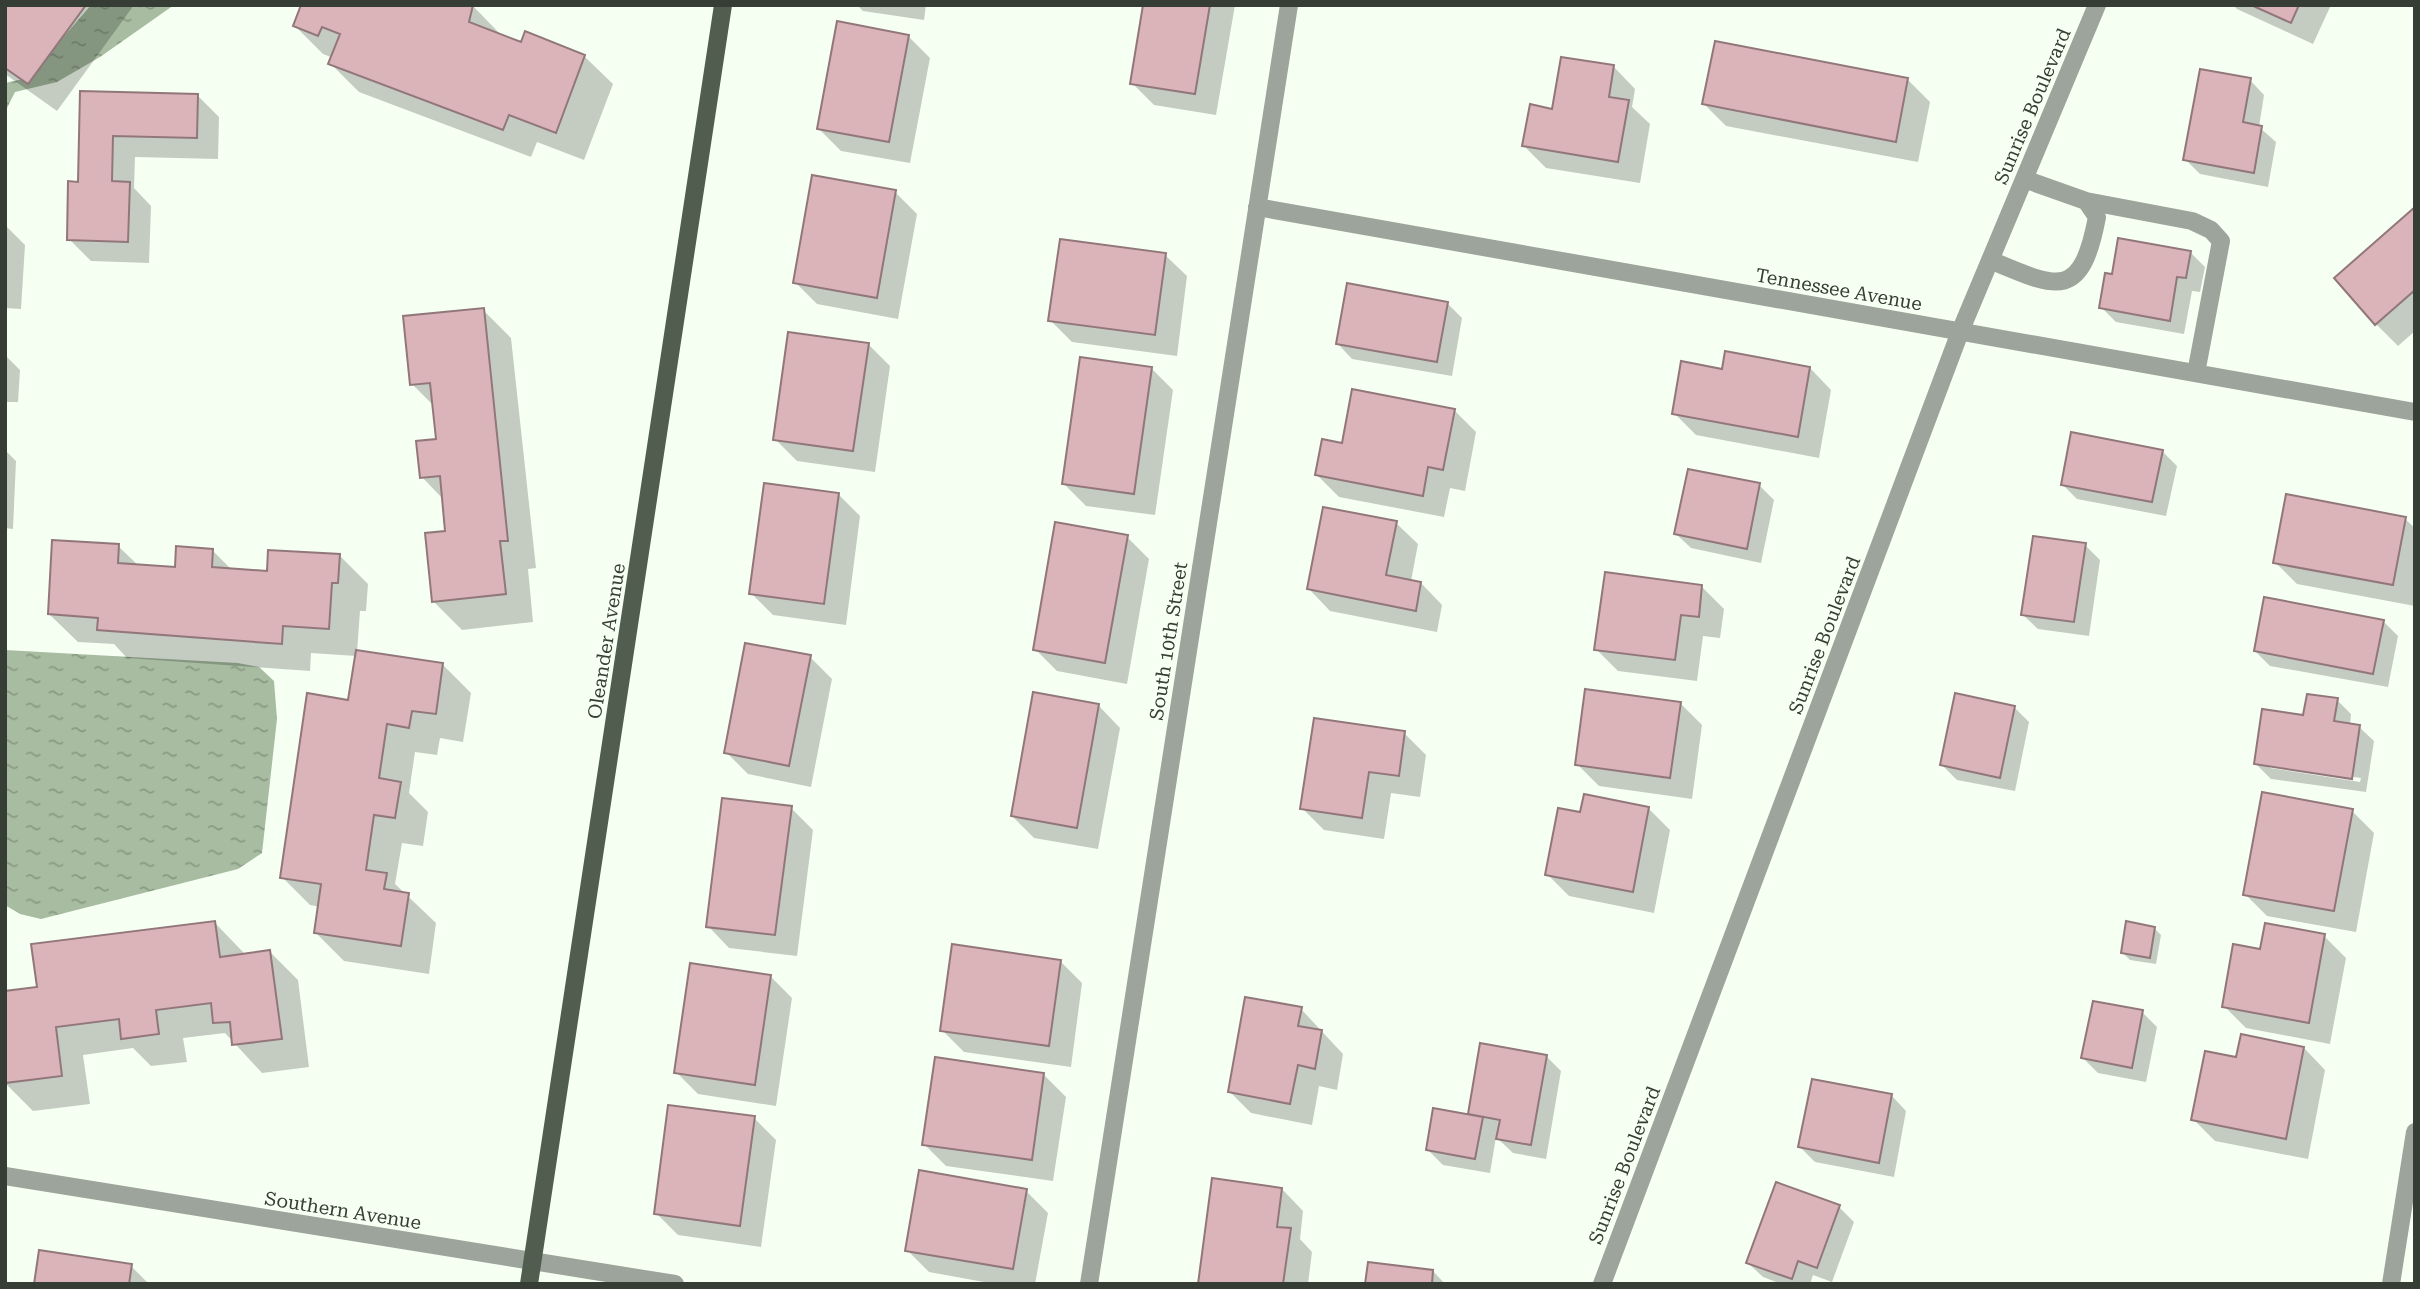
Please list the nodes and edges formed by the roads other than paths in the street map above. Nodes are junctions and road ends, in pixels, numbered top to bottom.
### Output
1 (723, 5) edge
2 (1289, 5) edge
3 (2097, 5) edge
4 (2024, 179) junction
5 (2086, 201) junction
6 (1257, 207) junction
7 (1990, 260) junction
8 (1960, 332) junction
9 (2196, 373) junction
10 (2415, 411) edge
11 (2415, 1132) edge
12 (5, 1176) edge
13 (533, 1261) junction
14 (530, 1284) edge
15 (675, 1284) edge
16 (1089, 1284) edge
17 (1602, 1284) edge
18 (2391, 1284) edge

1 - 13 main road, Oleander Avenue
2 - 6 street, South 10th Street
3 - 4 street, Sunrise Boulevard
4 - 5 street
4 - 7 street, Sunrise Boulevard
5 - 7 street
5 - 9 street
6 - 8 street, Tennessee Avenue
6 - 16 street, South 10th Street
7 - 8 street, Sunrise Boulevard
8 - 9 street, Tennessee Avenue
8 - 17 street, Sunrise Boulevard
9 - 10 street, Tennessee Avenue
11 - 18 street
12 - 13 street, Southern Avenue
13 - 14 main road, Oleander Avenue
13 - 15 street, Southern Avenue

